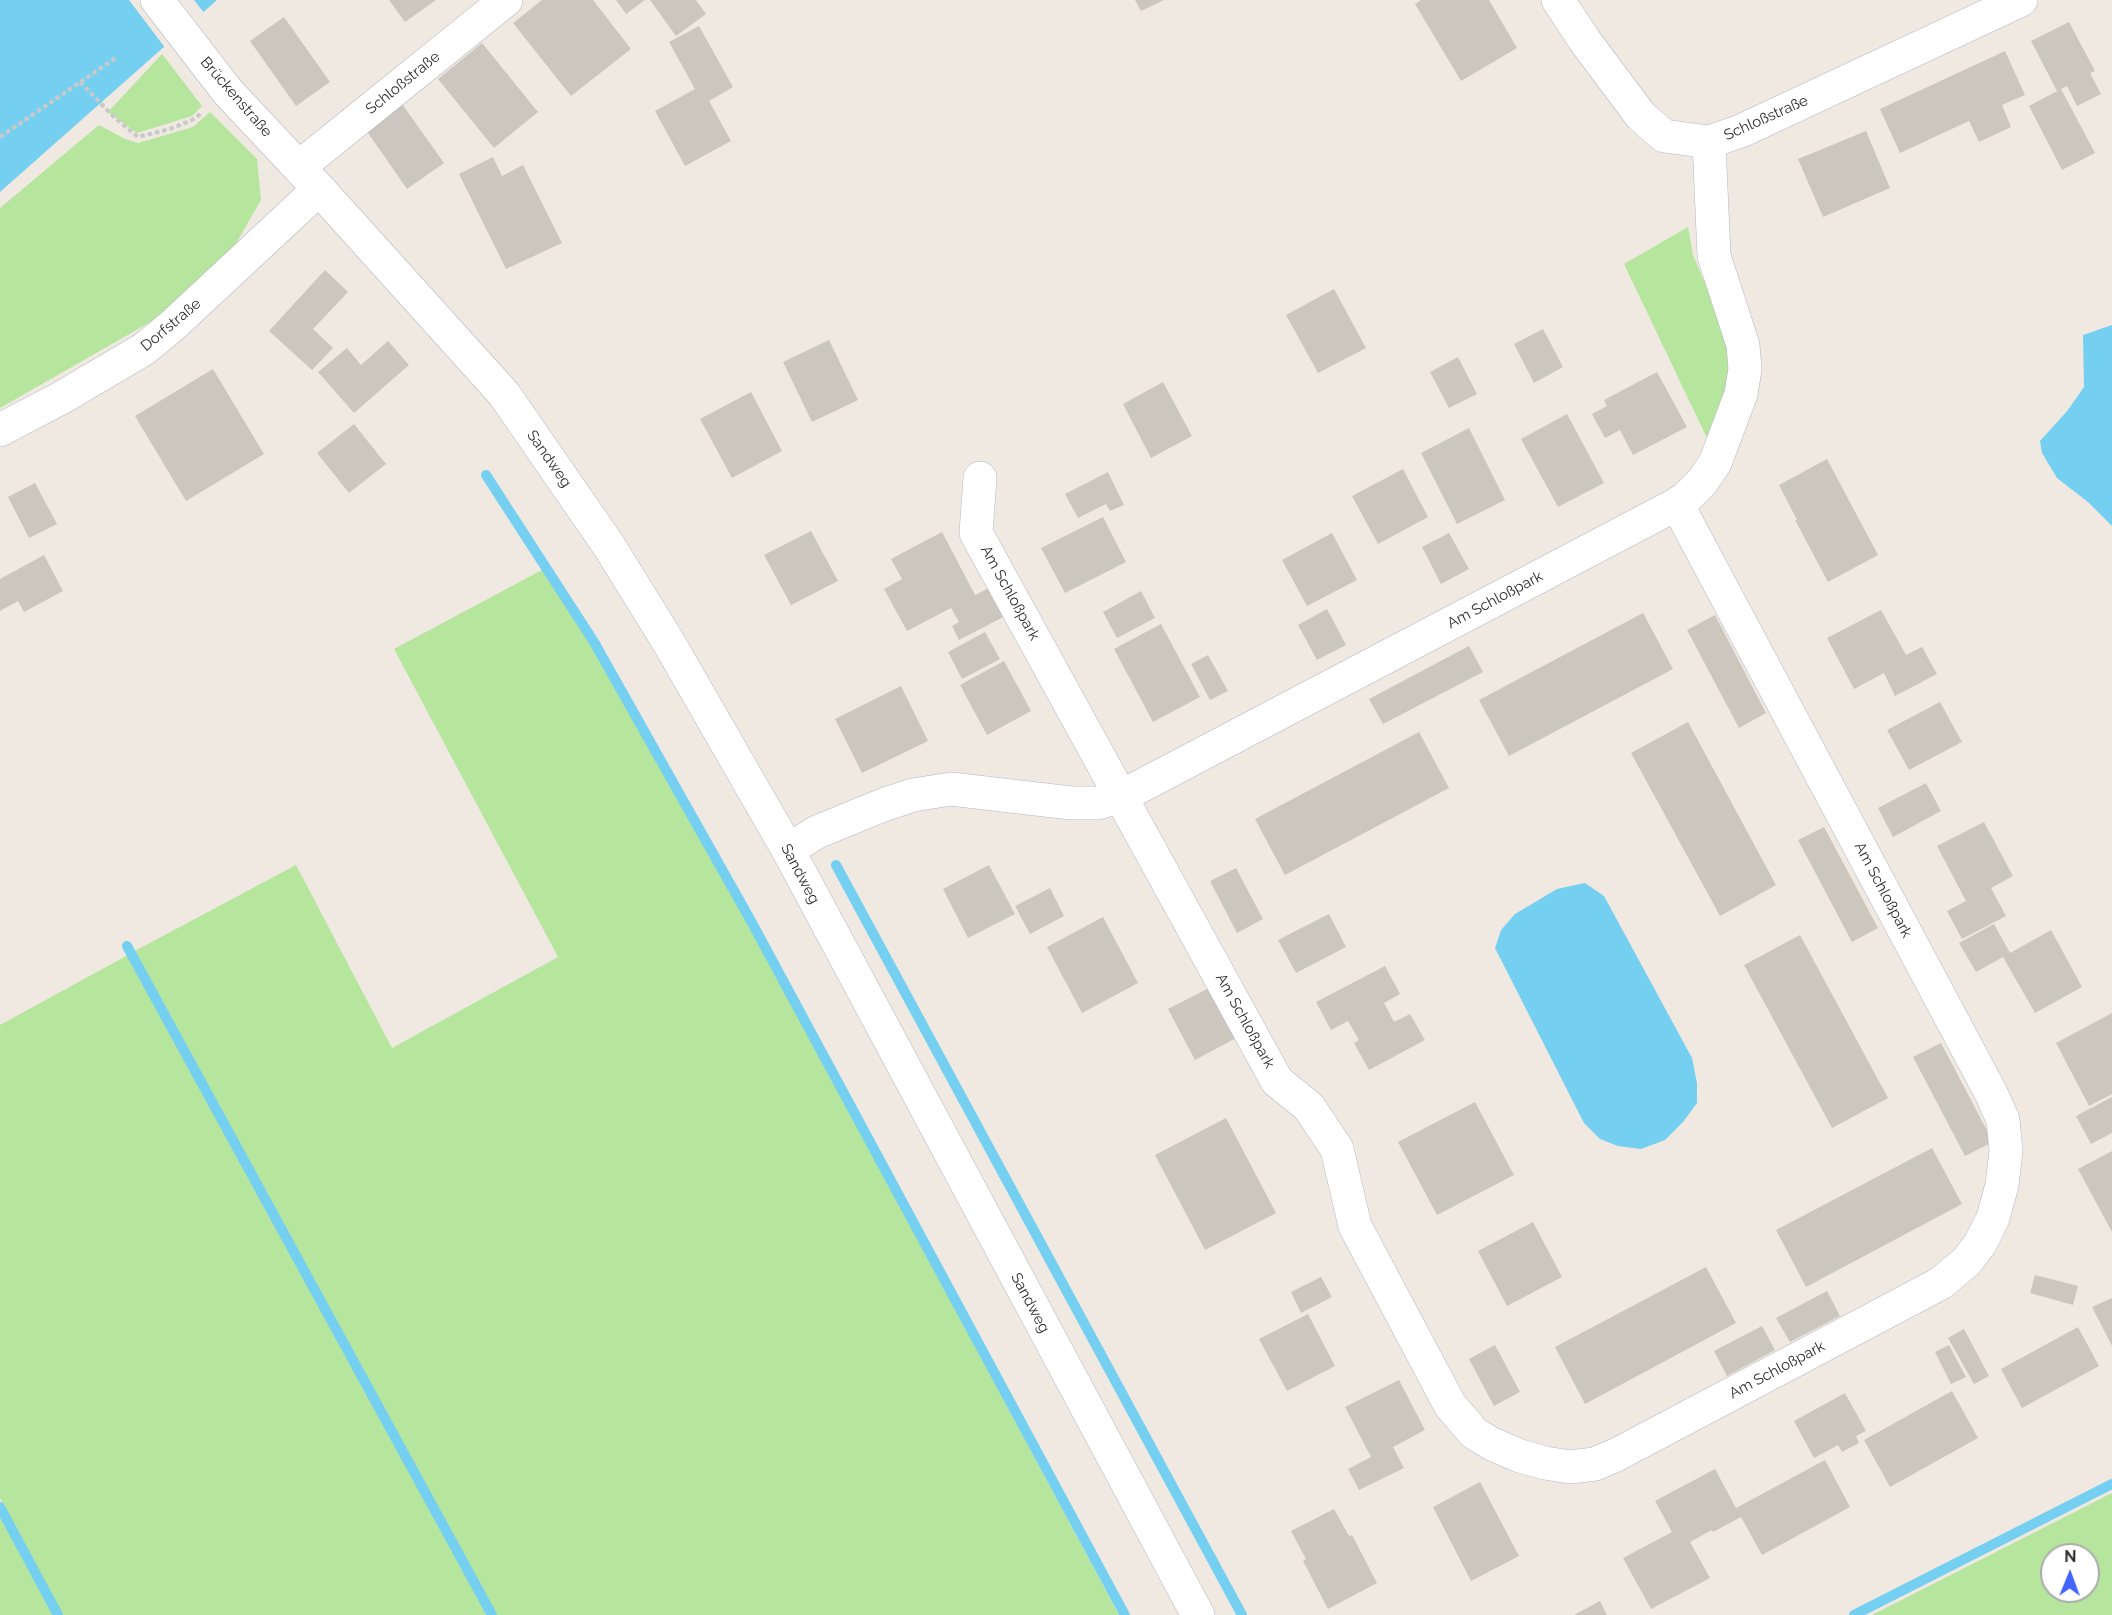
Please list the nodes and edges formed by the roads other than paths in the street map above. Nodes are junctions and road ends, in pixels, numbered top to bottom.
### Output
1 (157, 0) edge
2 (506, 0) edge
3 (1558, 0) edge
4 (2021, 0) edge
5 (1709, 142) junction
6 (309, 178) junction
7 (0, 430) edge
8 (980, 478) dead end
9 (1677, 504) junction
10 (1122, 796) junction
11 (788, 850) junction
12 (1198, 1615) edge

1 - 6 street, Brückenstraße
2 - 6 street, Schloßstraße
3 - 5 street, Schloßstraße
4 - 5 street, Schloßstraße
5 - 9 street, Am Schloßpark
6 - 7 street, Dorfstraße
6 - 11 street, Sandweg
8 - 10 street, Am Schloßpark
9 - 10 street, Am Schloßpark
9 - 10 street, Am Schloßpark
10 - 11 street, Am Schloßpark
11 - 12 street, Sandweg

